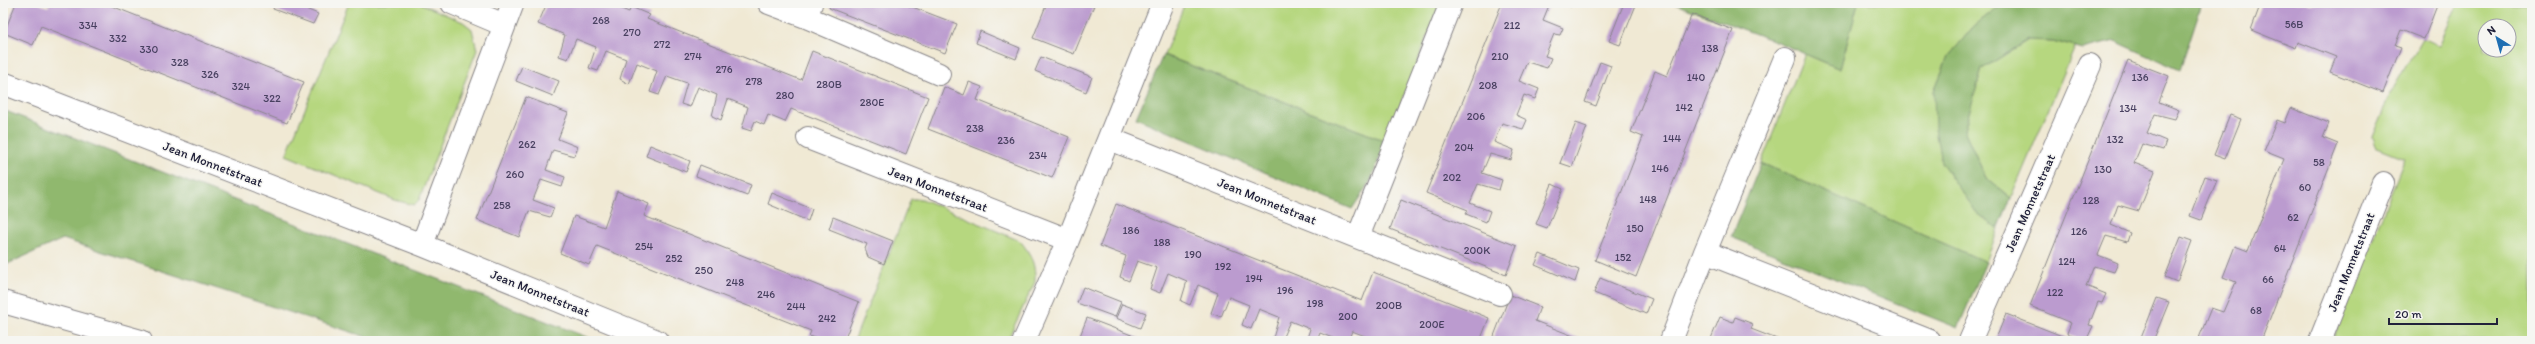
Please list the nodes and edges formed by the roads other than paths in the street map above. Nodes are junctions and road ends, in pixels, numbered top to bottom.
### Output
1 (452, 3) edge
2 (513, 3) edge
3 (769, 3) edge
4 (1163, 3) edge
5 (1451, 3) edge
6 (808, 10) edge
7 (504, 25) junction
8 (1785, 58) dead end
9 (2090, 65) dead end
10 (939, 74) dead end
11 (3, 83) edge
12 (808, 138) dead end
13 (1110, 139) junction
14 (2383, 183) dead end
15 (1358, 237) junction
16 (1068, 240) junction
17 (422, 245) junction
18 (1705, 252) junction
19 (1500, 294) dead end
20 (3, 302) edge
21 (140, 341) edge
22 (657, 341) edge
23 (1024, 341) edge
24 (1671, 341) edge
25 (1930, 341) edge
26 (1970, 341) edge
27 (2320, 341) edge

1 - 7 street
2 - 7 street
3 - 6 street
4 - 13 street
5 - 15 street
6 - 10 street
7 - 17 street
8 - 18 street
9 - 26 street, Jean Monnetstraat
11 - 17 street, Jean Monnetstraat
12 - 16 street, Jean Monnetstraat
13 - 15 street, Jean Monnetstraat
13 - 16 street
14 - 27 street, Jean Monnetstraat
15 - 19 street, Jean Monnetstraat
16 - 23 street
17 - 22 street, Jean Monnetstraat
18 - 24 street
18 - 25 street
20 - 21 street

